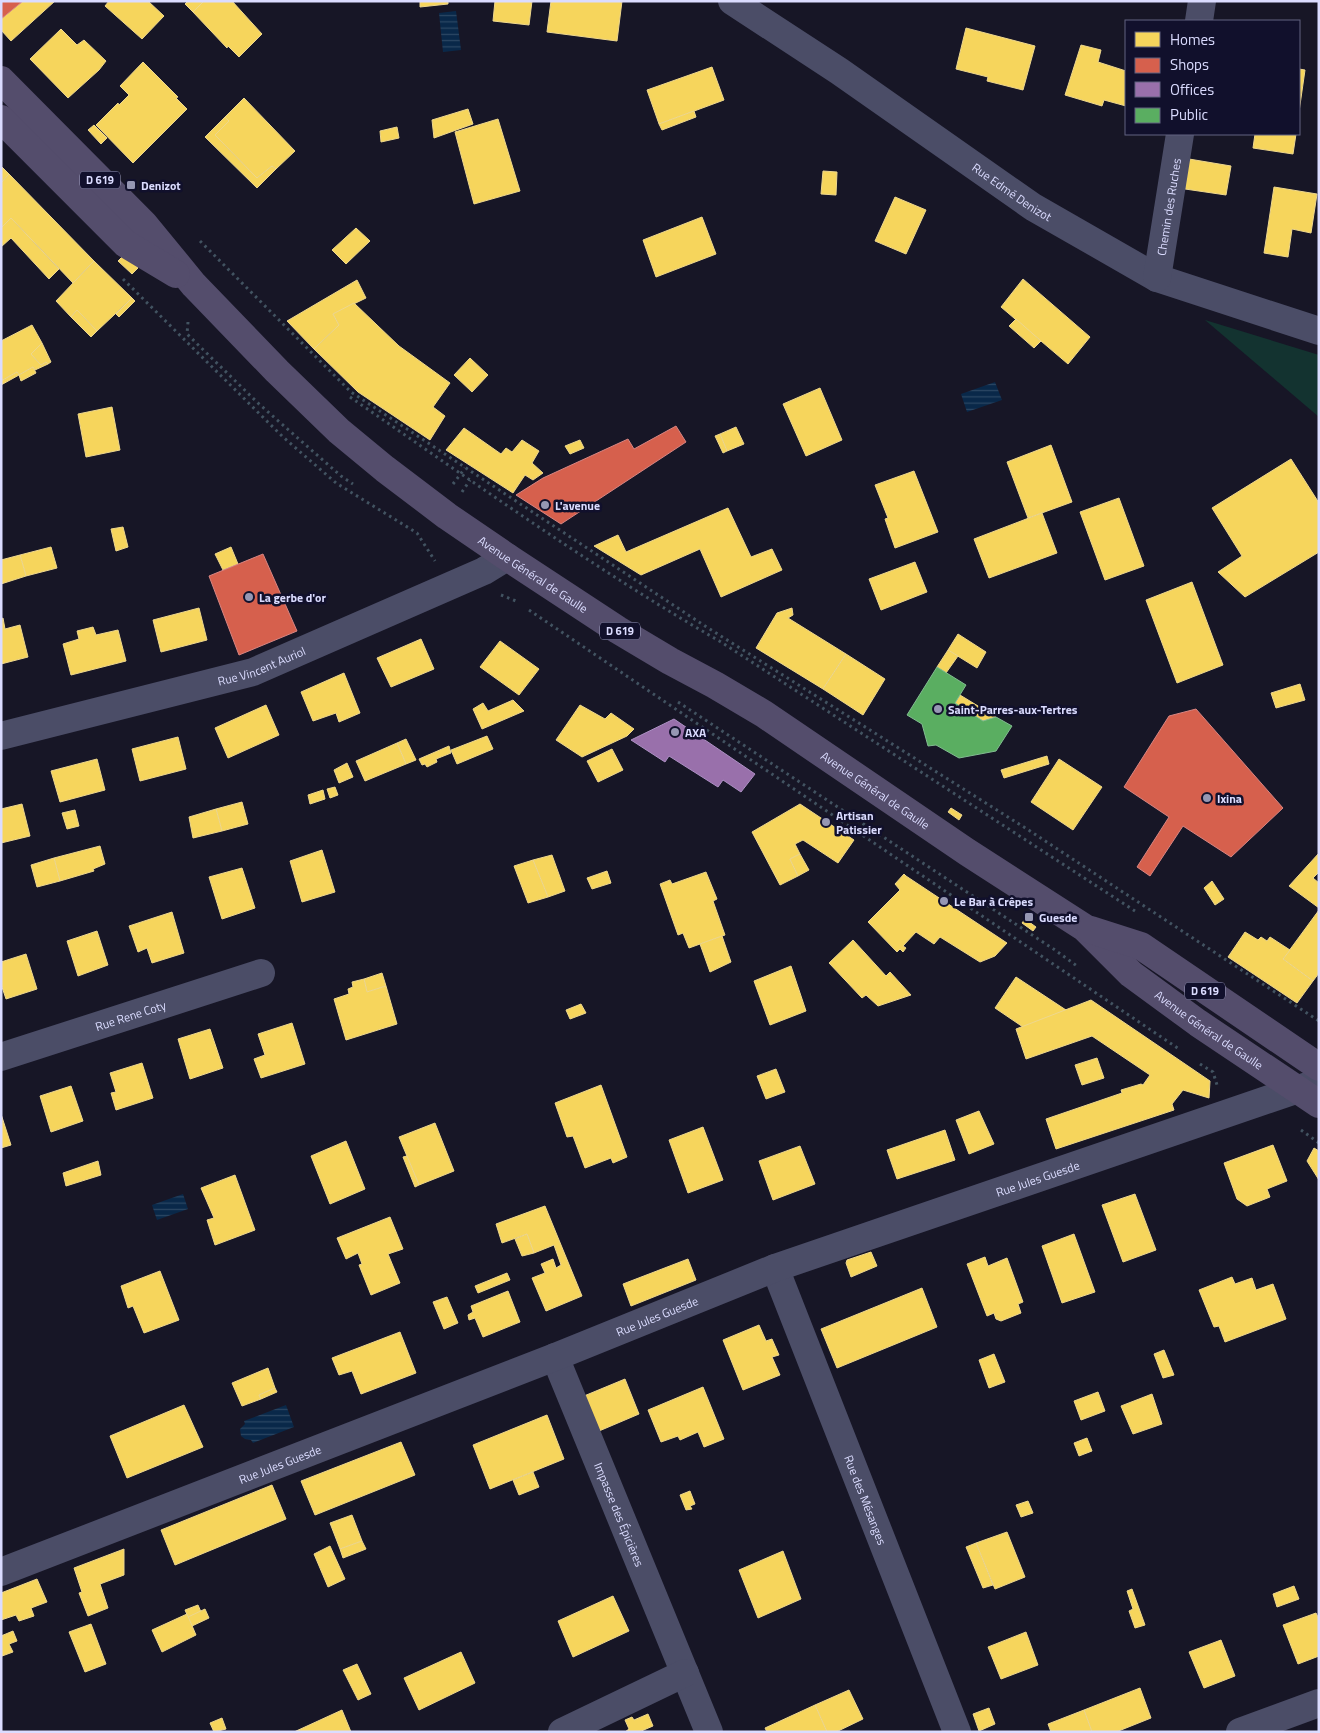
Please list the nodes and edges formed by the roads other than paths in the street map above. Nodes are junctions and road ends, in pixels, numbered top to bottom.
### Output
1 (732, 1) edge
2 (1202, 1) edge
3 (1199, 20) edge
4 (1, 80) edge
5 (1, 119) edge
6 (1180, 135) edge
7 (1157, 278) junction
8 (194, 285) junction
9 (1319, 331) edge
10 (507, 557) junction
11 (1, 736) edge
12 (1084, 928) junction
13 (261, 973) dead end
14 (1, 1057) edge
15 (1319, 1067) edge
16 (1312, 1092) edge
17 (775, 1268) junction
18 (555, 1356) junction
19 (1, 1572) edge
20 (685, 1673) junction
21 (1319, 1702) edge
22 (948, 1729) edge
23 (562, 1732) edge
24 (710, 1732) edge
25 (1240, 1732) edge

1 - 7 street, Rue Edmé Denizot
2 - 3 street
4 - 8 main road, Avenue Général de Gaulle / D 619
5 - 8 main road, Avenue Général de Gaulle / D 619
6 - 7 street, Chemin des Ruches
7 - 9 street, Rue Edmé Denizot
8 - 10 main road, Avenue Général de Gaulle / D 619
10 - 11 street, Rue Vincent Auriol
10 - 12 main road, Avenue Général de Gaulle / D 619
12 - 15 main road, Avenue Général de Gaulle / D 619
12 - 16 main road, Avenue Général de Gaulle / D 619
13 - 14 street, Rue Rene Coty
16 - 17 street, Rue Jules Guesde
17 - 18 street, Rue Jules Guesde
17 - 22 street, Rue des Mésanges
18 - 19 street, Rue Jules Guesde
18 - 20 street, Impasse des Épicières
20 - 23 street
20 - 24 street, Impasse des Épicières
21 - 25 street

